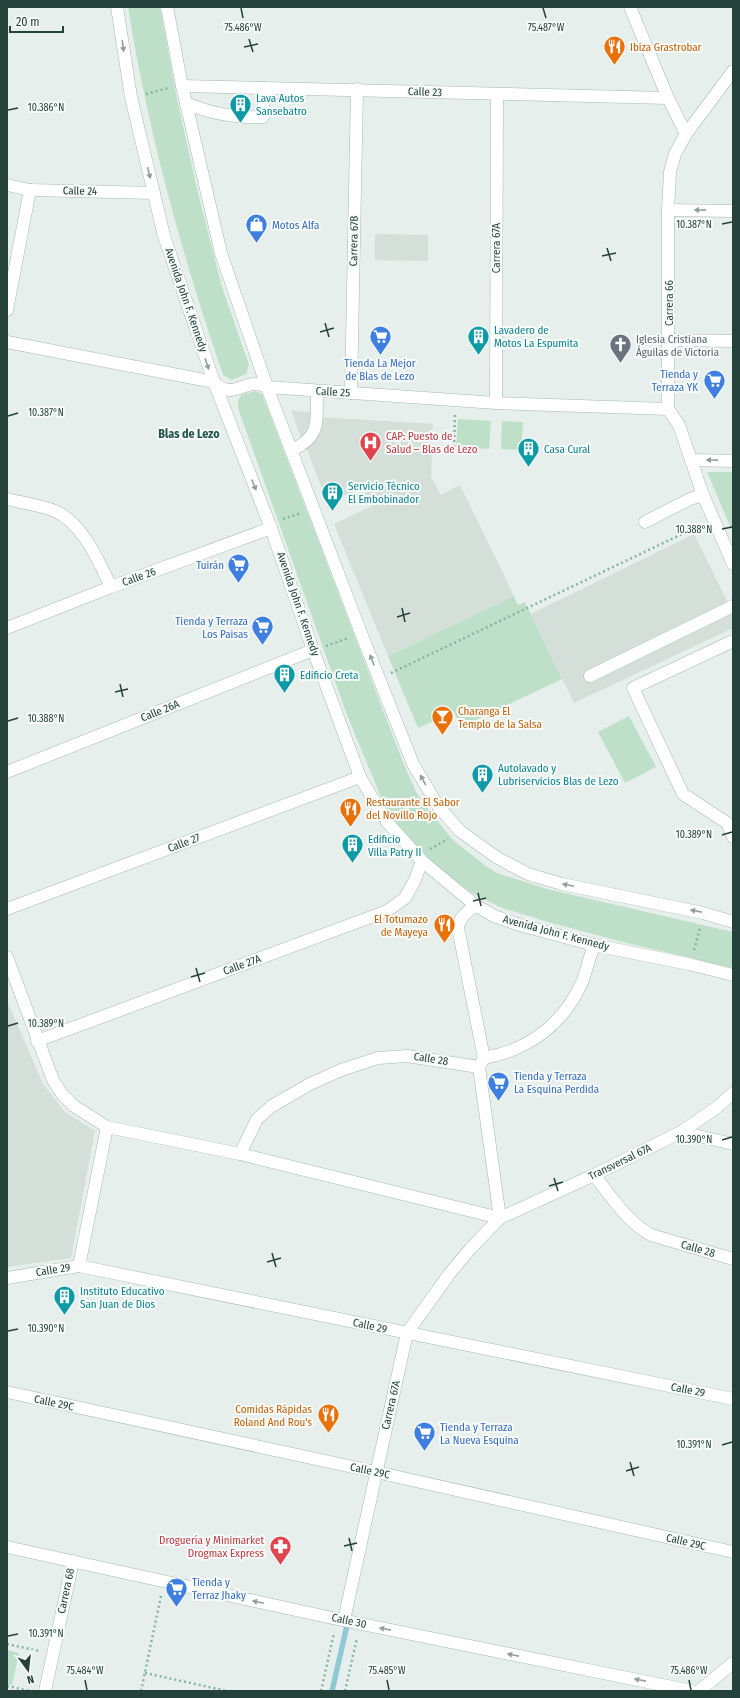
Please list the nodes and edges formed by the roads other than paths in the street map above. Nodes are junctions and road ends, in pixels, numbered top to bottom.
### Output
1 (117, 7) edge
2 (167, 7) edge
3 (630, 7) edge
4 (733, 71) edge
5 (182, 86) junction
6 (264, 88) junction
7 (727, 88) edge
8 (357, 90) junction
9 (497, 94) junction
10 (668, 98) junction
11 (186, 103) junction
12 (686, 134) junction
13 (7, 185) edge
14 (30, 190) junction
15 (154, 193) junction
16 (668, 210) junction
17 (733, 211) edge
18 (7, 310) edge
19 (669, 340) junction
20 (733, 340) edge
21 (7, 342) edge
22 (214, 382) junction
23 (267, 387) junction
24 (317, 391) junction
25 (351, 393) junction
26 (496, 403) junction
27 (668, 409) junction
28 (292, 450) junction
29 (691, 460) junction
30 (733, 461) edge
31 (703, 494) junction
32 (7, 499) edge
33 (645, 522) dead end
34 (271, 528) junction
35 (733, 564) edge
36 (111, 587) junction
37 (733, 606) edge
38 (7, 628) edge
39 (733, 641) edge
40 (318, 649) junction
41 (590, 676) dead end
42 (7, 772) edge
43 (360, 777) junction
44 (733, 837) edge
45 (422, 861) junction
46 (475, 905) junction
47 (7, 909) edge
48 (733, 922) edge
49 (594, 944) junction
50 (7, 957) edge
51 (733, 975) edge
52 (37, 1041) junction
53 (481, 1063) junction
54 (733, 1093) edge
55 (107, 1127) junction
56 (681, 1132) junction
57 (733, 1144) edge
58 (240, 1154) junction
59 (594, 1175) junction
60 (500, 1218) junction
61 (733, 1259) edge
62 (79, 1266) junction
63 (7, 1278) edge
64 (407, 1333) junction
65 (7, 1392) edge
66 (733, 1399) edge
67 (376, 1472) junction
68 (7, 1547) edge
69 (733, 1552) edge
70 (73, 1561) junction
71 (340, 1620) junction
72 (733, 1662) edge
73 (45, 1691) edge
74 (692, 1691) edge
75 (700, 1691) edge

1 -> 15 street, Avenida John F. Kennedy
2 - 5 street
3 - 10 street
4 - 7 street, Carrera 66
5 - 6 street, Calle 23
5 - 11 street
6 - 8 street, Calle 23
6 - 11 street
7 - 12 street, Carrera 66
8 - 9 street, Calle 23
8 - 25 street, Carrera 67B
9 - 10 street, Calle 23
9 - 26 street, Carrera 67A
10 - 12 street
11 - 23 street
12 - 16 street, Carrera 66
13 - 14 street, Calle 24
14 - 15 street, Calle 24
14 - 18 street
15 -> 22 street, Avenida John F. Kennedy
17 -> 16 street
16 - 19 street, Carrera 66
19 - 20 street
19 - 27 street, Carrera 66
21 - 22 street, Calle 25
22 - 23 street, Calle 25
22 -> 34 street, Avenida John F. Kennedy
23 - 24 street, Calle 25
23 - 28 street
24 - 25 street, Calle 25
24 - 28 street
25 - 26 street, Calle 25
26 - 27 street, Calle 25
27 - 29 street
48 -> 28 street
30 -> 29 street
29 - 31 street
31 - 33 street
31 - 35 street
32 - 36 street
34 - 36 street, Calle 26
34 - 40 street, Avenida John F. Kennedy
36 - 38 street, Calle 26
37 - 41 street
39 - 44 street
40 - 42 street, Calle 26A
40 - 43 street, Avenida John F. Kennedy
43 - 45 street, Avenida John F. Kennedy
43 - 47 street, Calle 27
45 - 46 street, Avenida John F. Kennedy
45 - 52 street, Calle 27A
46 - 49 street, Avenida John F. Kennedy
46 - 53 street
49 - 51 street, Avenida John F. Kennedy
49 - 53 street, Calle 28
50 - 52 street
52 - 55 street
53 - 58 street, Calle 28
53 - 60 street
54 - 56 street, Transversal 67A
55 - 58 street
55 - 62 street
56 - 57 street
56 - 59 street, Transversal 67A
58 - 60 street
59 - 60 street, Transversal 67A
59 - 61 street, Calle 28
60 - 64 street, Carrera 67A
62 - 63 street, Calle 29
62 - 64 street, Calle 29
64 - 66 street, Calle 29
64 - 67 street, Carrera 67A
65 - 67 street, Calle 29C
67 - 69 street, Calle 29C
67 - 71 street, Carrera 67A
68 - 70 street, Calle 30
71 -> 70 street, Calle 30
70 - 73 street, Carrera 68
74 -> 71 street, Calle 30
72 - 75 street

